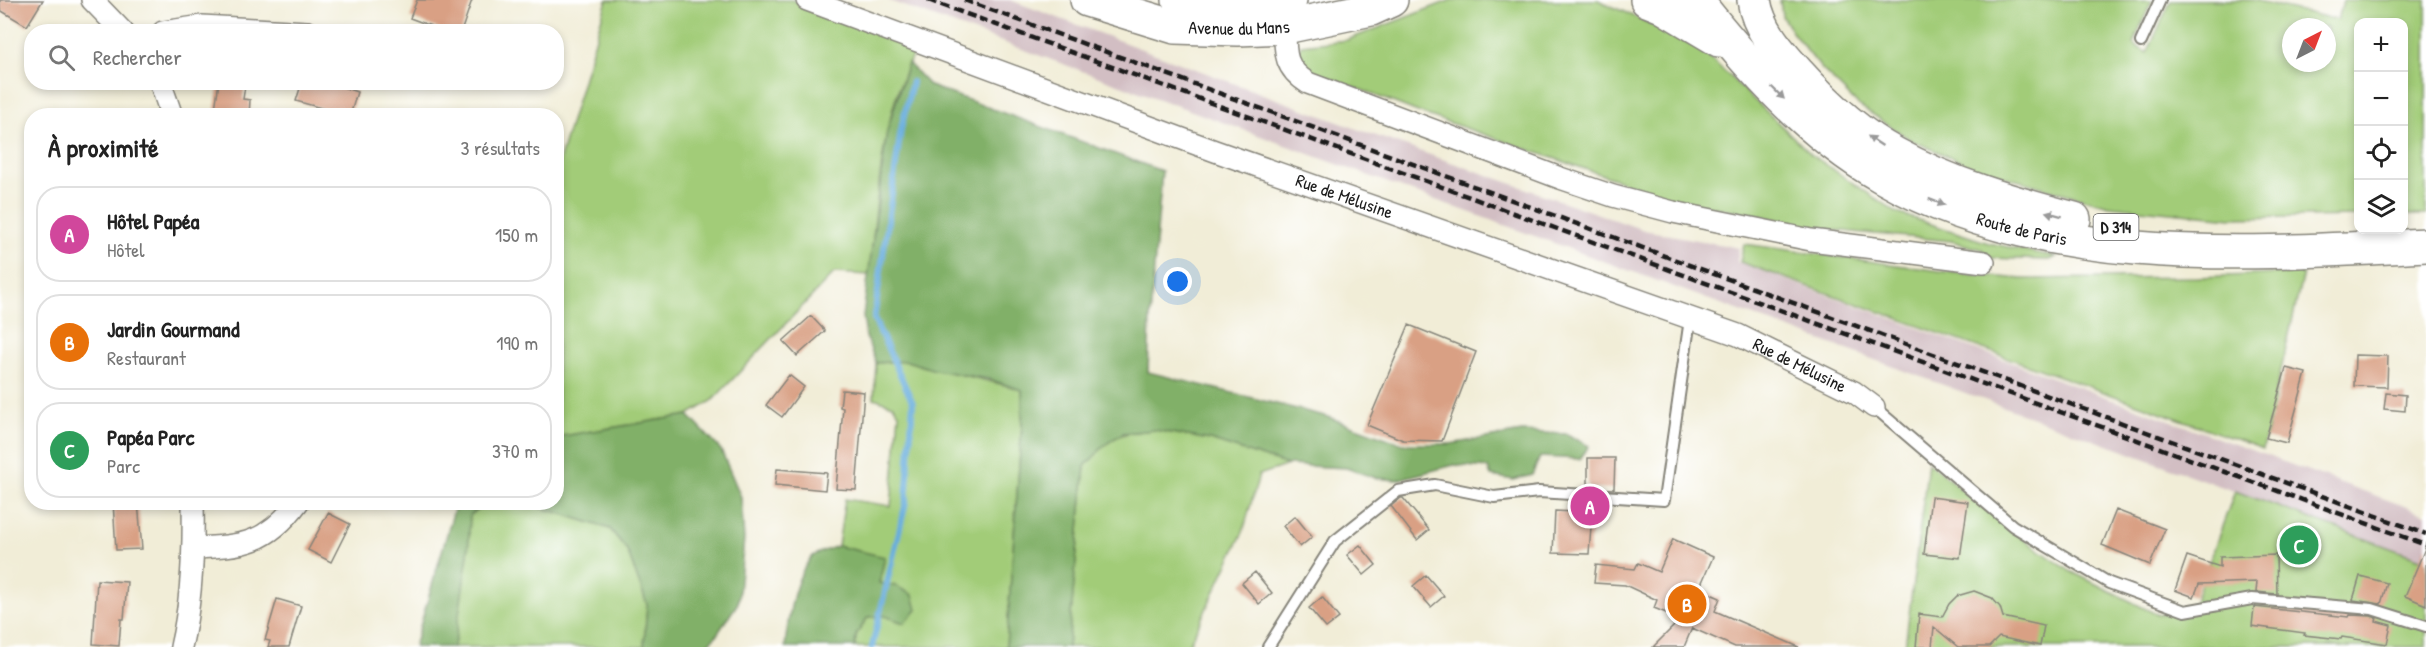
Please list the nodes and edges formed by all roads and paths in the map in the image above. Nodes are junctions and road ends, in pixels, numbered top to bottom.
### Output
1 (92, 0) edge
2 (807, 0) edge
3 (1087, 0) edge
4 (1179, 0) edge
5 (1391, 0) edge
6 (1647, 0) edge
7 (1696, 0) edge
8 (1754, 0) edge
9 (2160, 0) edge
10 (1288, 14) edge
11 (115, 24) edge
12 (2141, 42) dead end
13 (1737, 51) junction
14 (163, 90) edge
15 (169, 108) edge
16 (2426, 234) edge
17 (2426, 245) edge
18 (1984, 262) dead end
19 (1690, 318) junction
20 (1874, 407) joint
21 (193, 510) edge
22 (292, 510) edge
23 (194, 548) junction
24 (2426, 626) edge
25 (181, 647) edge
26 (1268, 647) edge

1 - 11 street
2 - 19 street, Rue de Mélusine
3 - 10 main road, Avenue du Mans
4 - 10 main road, Avenue du Mans
5 - 10 main road, Avenue du Mans
6 - 13 main road
7 - 13 main road, Route de Paris / D 314
16 -> 8 main road, Route de Paris / D 314
9 - 12 lane
10 - 18 street
13 -> 17 main road, Route de Paris / D 314
14 - 15 street
19 - 20 street, Rue de Mélusine
19 - 26 lane
20 - 24 lane
21 - 23 street
22 - 23 street
23 - 25 street

